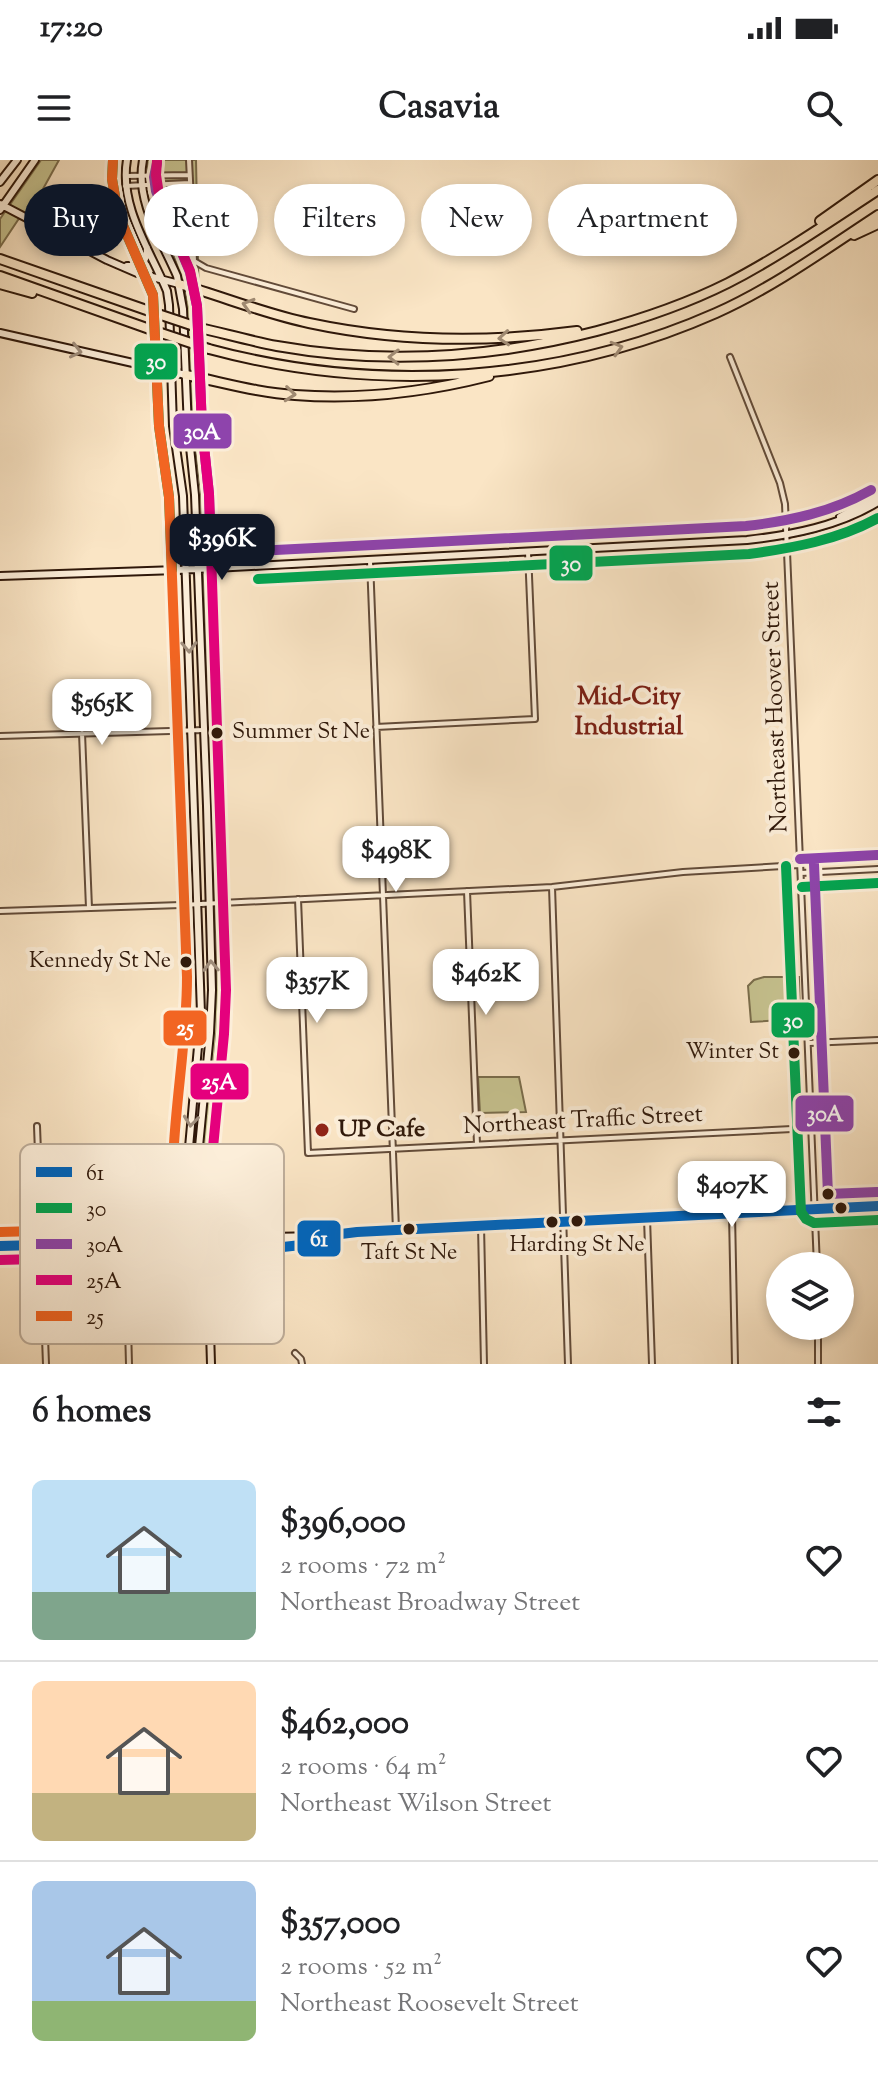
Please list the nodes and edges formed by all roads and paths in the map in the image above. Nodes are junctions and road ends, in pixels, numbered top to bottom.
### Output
1 (17, 160) edge
2 (35, 160) edge
3 (127, 160) edge
4 (143, 160) edge
5 (189, 160) edge
6 (189, 175) junction
7 (125, 176) junction
8 (140, 176) junction
9 (878, 180) edge
10 (0, 182) edge
11 (190, 183) junction
12 (125, 184) edge
13 (140, 184) junction
14 (128, 186) edge
15 (878, 190) edge
16 (128, 200) edge
17 (1, 208) edge
18 (878, 215) edge
19 (878, 224) edge
20 (144, 239) edge
21 (821, 252) junction
22 (146, 256) edge
23 (151, 256) edge
24 (0, 259) edge
25 (121, 266) junction
26 (744, 275) junction
27 (1, 279) edge
28 (162, 280) junction
29 (179, 284) junction
30 (354, 309) dead end
31 (609, 327) junction
32 (0, 333) edge
33 (730, 357) dead end
34 (513, 370) junction
35 (170, 372) junction
36 (186, 375) junction
37 (878, 499) edge
38 (787, 535) junction
39 (528, 551) junction
40 (370, 560) junction
41 (186, 569) junction
42 (198, 569) junction
43 (0, 576) edge
44 (376, 727) junction
45 (204, 730) junction
46 (192, 731) junction
47 (82, 733) junction
48 (0, 736) edge
49 (800, 865) junction
50 (878, 869) edge
51 (801, 873) junction
52 (552, 887) junction
53 (467, 890) junction
54 (382, 894) junction
55 (298, 899) junction
56 (209, 903) junction
57 (198, 904) junction
58 (89, 908) junction
59 (0, 911) edge
60 (878, 1040) edge
61 (809, 1043) junction
62 (37, 1126) dead end
63 (812, 1128) junction
64 (561, 1140) junction
65 (38, 1144) edge
66 (189, 1144) edge
67 (199, 1144) edge
68 (477, 1144) junction
69 (392, 1148) junction
70 (878, 1206) edge
71 (815, 1209) junction
72 (732, 1214) junction
73 (647, 1217) junction
74 (563, 1221) junction
75 (481, 1225) junction
76 (396, 1230) junction
77 (325, 1236) junction
78 (284, 1237) edge
79 (20, 1245) edge
80 (0, 1246) edge
81 (284, 1248) edge
82 (817, 1252) edge
83 (818, 1340) edge
84 (45, 1344) edge
85 (128, 1344) edge
86 (210, 1344) edge
87 (295, 1353) dead end
88 (46, 1364) edge
89 (129, 1364) edge
90 (211, 1364) edge
91 (302, 1364) edge
92 (484, 1364) edge
93 (568, 1364) edge
94 (652, 1364) edge
95 (735, 1364) edge
96 (818, 1364) edge

1 - 10 main road
2 - 17 main road
3 - 7 main road
4 - 8 main road
5 - 6 street
6 - 8 street
6 - 11 street
7 - 8 street
7 - 12 main road
8 - 13 main road
9 - 26 highway
11 - 13 street
11 - 30 street
13 - 14 street
13 - 29 main road
15 - 26 highway
16 - 20 main road
17 - 25 main road
18 - 21 highway
19 - 21 highway
34 -> 21 highway
22 - 25 main road
23 - 28 main road
31 -> 24 highway, bridge
25 - 28 main road
26 - 31 highway
27 - 34 highway, bridge
28 - 29 main road
28 - 35 main road
31 -> 29 highway
29 - 36 main road
32 -> 35 main road
33 - 38 street, Northeast Hoover Street
36 -> 34 highway
35 - 36 main road
35 - 41 main road
36 - 42 main road
37 - 38 main road
38 - 39 main road
38 - 49 street, Northeast Hoover Street
39 - 40 main road
39 - 44 street
40 - 42 main road
40 - 44 street
41 - 42 main road
41 - 43 main road
41 -> 46 main road
42 - 45 main road
44 - 54 street
45 - 46 street
45 - 56 main road
46 - 47 street
46 - 57 main road
47 - 48 street
47 - 58 street
49 - 51 street, Northeast Hoover Street
49 - 52 street
50 - 51 street
51 - 61 street, Northeast Hoover Street
52 - 53 street
52 - 64 street
53 - 54 street
53 - 68 street
54 - 55 street
54 - 69 street
55 - 56 street
55 - 69 street, Northeast Traffic Street
56 - 57 street
67 -> 56 main road
57 - 58 street
57 -> 66 main road
58 - 59 street
60 - 61 street
61 - 63 street, Northeast Hoover Street
62 - 65 street
63 - 64 street, Northeast Traffic Street
63 - 71 street, Northeast Hoover Street
64 - 68 street, Northeast Traffic Street
64 - 74 street
68 - 69 street, Northeast Traffic Street
69 - 76 street
70 - 71 main road
71 - 72 main road
71 - 82 street, Northeast Hoover Street
72 - 73 main road
72 - 95 street
73 - 74 main road
73 - 94 street
74 - 75 main road
74 - 93 street
75 - 76 main road
75 - 92 street
76 - 77 main road
77 - 78 main road
77 - 81 main road
79 - 80 main road
83 - 96 street
84 - 88 street
85 - 89 street
86 - 90 main road
87 - 91 street

